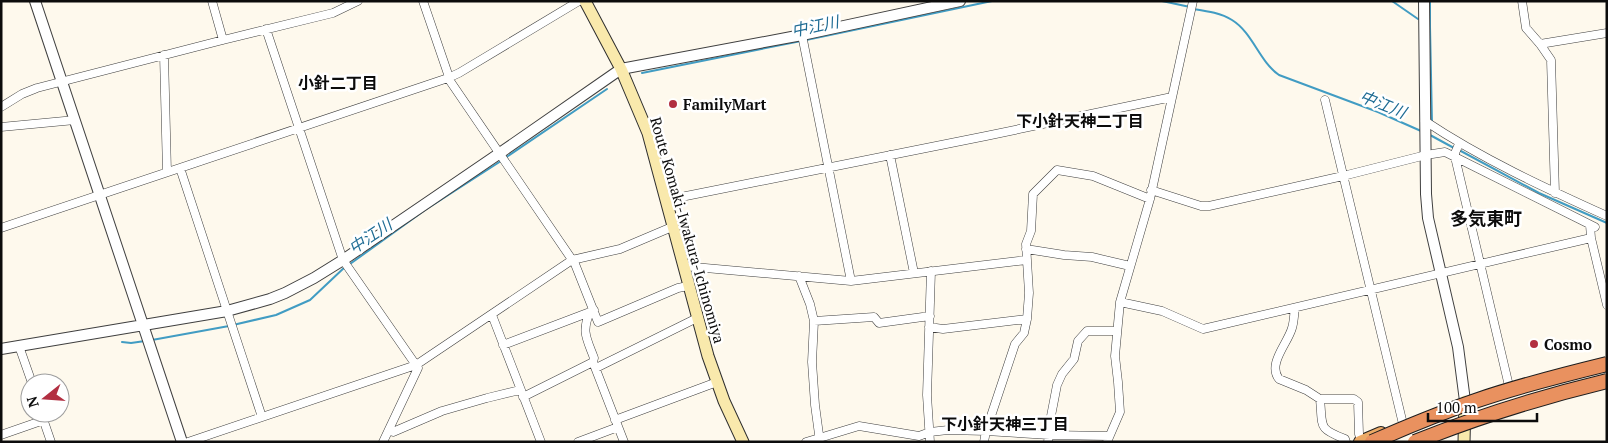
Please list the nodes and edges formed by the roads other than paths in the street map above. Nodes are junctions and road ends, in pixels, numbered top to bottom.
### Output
1 (35, 1) edge
2 (212, 1) edge
3 (358, 1) edge
4 (423, 1) edge
5 (579, 1) edge
6 (586, 1) edge
7 (960, 1) edge
8 (1424, 1) edge
9 (1522, 1) edge
10 (1192, 2) edge
11 (266, 29) junction
12 (1607, 33) edge
13 (803, 39) junction
14 (223, 40) junction
15 (1540, 44) junction
16 (164, 55) junction
17 (621, 68) junction
18 (448, 78) junction
19 (62, 82) junction
20 (1172, 97) junction
21 (1325, 100) dead end
22 (1, 108) edge
23 (75, 120) junction
24 (1425, 123) junction
25 (1, 127) edge
26 (298, 128) junction
27 (1459, 144) junction
28 (500, 154) junction
29 (890, 155) junction
30 (1426, 155) junction
31 (1455, 155) junction
32 (829, 167) junction
33 (180, 168) junction
34 (167, 172) junction
35 (1343, 176) junction
36 (1151, 190) junction
37 (1555, 193) junction
38 (100, 195) junction
39 (1150, 199) junction
40 (666, 200) junction
41 (1607, 216) edge
42 (672, 227) junction
43 (1, 228) edge
44 (1591, 238) junction
45 (1026, 249) junction
46 (572, 260) junction
47 (1027, 260) junction
48 (343, 261) junction
49 (1480, 264) junction
50 (683, 266) junction
51 (1130, 266) junction
52 (931, 271) junction
53 (914, 273) junction
54 (1440, 274) junction
55 (799, 276) junction
56 (851, 281) junction
57 (688, 286) junction
58 (1370, 290) junction
59 (1120, 302) junction
60 (1607, 305) edge
61 (1295, 308) junction
62 (592, 311) junction
63 (228, 314) junction
64 (492, 315) junction
65 (930, 316) junction
66 (697, 318) junction
67 (1027, 319) junction
68 (814, 321) junction
69 (143, 325) junction
70 (929, 327) junction
71 (1117, 331) junction
72 (503, 345) junction
73 (19, 346) junction
74 (1, 349) edge
75 (1607, 360) edge
76 (1607, 364) edge
77 (595, 365) junction
78 (416, 366) junction
79 (1607, 371) edge
80 (28, 373) edge
81 (1607, 381) edge
82 (717, 382) junction
83 (1607, 385) edge
84 (1509, 386) junction
85 (522, 393) junction
86 (1320, 399) junction
87 (1464, 401) junction
88 (262, 417) junction
89 (29, 423) edge
90 (45, 423) edge
91 (616, 423) junction
92 (1403, 424) junction
93 (1464, 429) junction
94 (388, 430) junction
95 (986, 431) junction
96 (930, 432) junction
97 (1, 435) edge
98 (1049, 439) edge
99 (1108, 439) edge
100 (820, 440) edge
101 (51, 442) edge
102 (182, 442) edge
103 (188, 442) edge
104 (383, 442) edge
105 (541, 442) edge
106 (578, 442) edge
107 (624, 442) edge
108 (743, 442) edge
109 (806, 442) edge
110 (930, 442) edge
111 (984, 442) edge
112 (1346, 442) edge
113 (1364, 442) edge
114 (1393, 442) edge
115 (1415, 442) edge
116 (1432, 442) edge
117 (1464, 442) edge

1 - 19 street
2 - 14 street
3 - 11 street
4 - 18 street
5 - 18 street
6 - 17 main road, Route Komaki-Iwakura-Ichinomiya
7 - 13 street
8 - 24 street
9 - 15 street
10 - 20 street
11 - 14 street
11 - 26 street
12 - 15 street
13 - 17 street
13 - 32 street
14 - 16 street
15 - 37 street
16 - 19 street
16 - 34 street
17 - 28 street
17 - 40 main road, Route Komaki-Iwakura-Ichinomiya
18 - 26 street
18 - 28 street
19 - 22 street
19 - 23 street
20 - 29 street
20 - 36 street
21 - 35 street
23 - 25 street
23 - 38 street
24 - 27 street
24 - 30 street
26 - 33 street
26 - 48 street
27 - 31 street
27 - 37 street
28 - 46 street
28 - 48 street
29 - 32 street
29 - 53 street
30 - 31 street
30 - 35 street
30 - 54 street
31 - 44 street
31 - 49 street
32 - 40 street
32 - 56 street
33 - 34 street
33 - 63 street
34 - 38 street
35 - 36 street
35 - 58 street
36 - 39 street
37 - 41 street
38 - 43 street
38 - 69 street
39 - 45 street
39 - 51 street
40 - 42 main road, Route Komaki-Iwakura-Ichinomiya
42 - 46 street
42 - 50 main road, Route Komaki-Iwakura-Ichinomiya
44 - 49 street
44 - 60 street
45 - 47 street
45 - 51 street
46 - 62 street
46 - 64 street
47 - 52 street
47 - 67 street
48 - 63 street
48 - 78 street
49 - 54 street
49 - 84 street
50 - 55 street
50 - 57 main road, Route Komaki-Iwakura-Ichinomiya
51 - 59 street
52 - 53 street
52 - 65 street
53 - 56 street
54 - 58 street
54 - 87 street
55 - 56 street
55 - 68 street
57 - 62 street
57 - 66 main road, Route Komaki-Iwakura-Ichinomiya
58 - 61 street
58 - 92 street
59 - 61 street
59 - 71 street
61 - 86 street
62 - 72 street
62 - 77 street
63 - 69 street
63 - 88 street
64 - 72 street
64 - 78 street
65 - 68 street
65 - 70 street
66 - 77 street
66 - 82 main road, Route Komaki-Iwakura-Ichinomiya
67 - 70 street
67 - 95 street
68 - 100 street
69 - 73 street
69 - 102 street
70 - 96 street
71 - 98 street
71 - 99 street
72 - 85 street
73 - 74 street
73 - 80 street
75 - 84 highway
76 - 113 highway, bridge
77 - 85 street
77 - 91 street
78 - 88 street
78 - 94 street
79 - 114 highway
81 - 115 highway, bridge
82 - 91 street
82 - 108 main road, Route Komaki-Iwakura-Ichinomiya
83 - 93 highway
84 - 87 highway
85 - 94 street
85 - 105 street
86 - 112 street
86 - 113 street
87 - 92 highway
87 - 93 main road
88 - 103 street
89 - 97 street
90 - 101 street
91 - 106 street
91 - 107 street
92 - 113 highway
93 - 116 highway
93 - 117 main road
94 - 104 street
95 - 96 street
95 - 98 street
95 - 111 street
96 - 100 street
96 - 110 street
98 - 99 street
100 - 109 street

